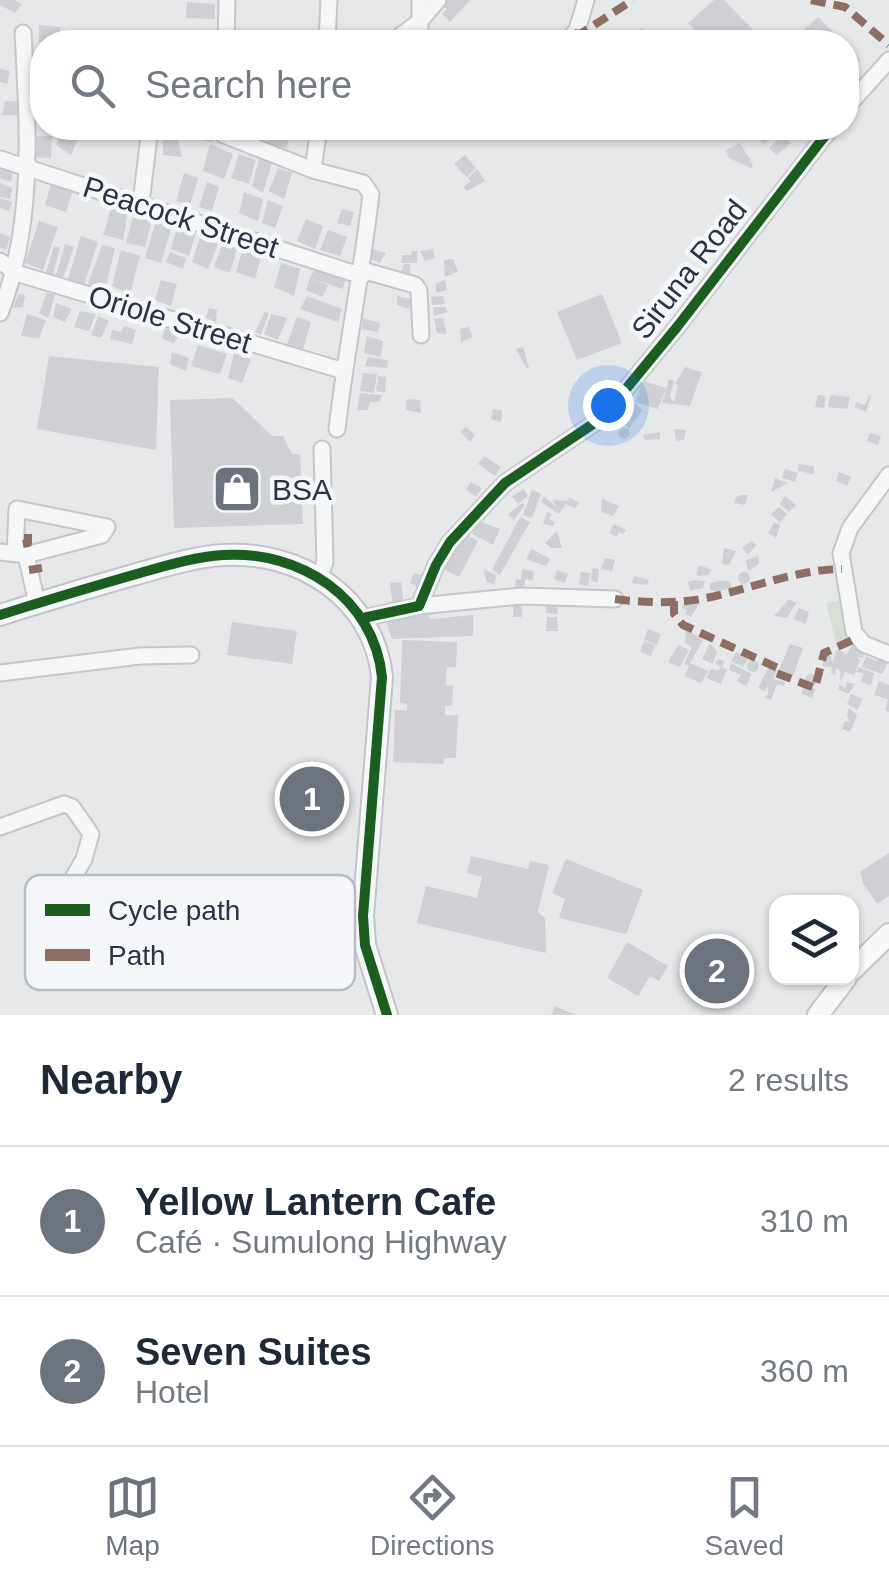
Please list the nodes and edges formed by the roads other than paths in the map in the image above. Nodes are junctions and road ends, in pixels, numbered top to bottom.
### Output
1 (227, 0) edge
2 (329, 0) edge
3 (420, 0) edge
4 (438, 0) edge
5 (586, 0) edge
6 (420, 21) junction
7 (226, 30) edge
8 (328, 30) edge
9 (408, 30) edge
10 (420, 30) edge
11 (577, 30) edge
12 (22, 33) dead end
13 (889, 60) edge
14 (859, 93) edge
15 (149, 140) edge
16 (234, 140) edge
17 (317, 140) edge
18 (822, 140) edge
19 (0, 159) edge
20 (27, 169) junction
21 (313, 170) junction
22 (142, 203) junction
23 (0, 261) edge
24 (16, 273) junction
25 (362, 273) junction
26 (0, 313) edge
27 (422, 335) dead end
28 (344, 371) junction
29 (338, 429) dead end
30 (322, 449) dead end
31 (889, 476) edge
32 (14, 553) edge
33 (320, 576) junction
34 (615, 599) dead end
35 (37, 604) junction
36 (419, 606) junction
37 (0, 615) edge
38 (363, 618) junction
39 (191, 654) dead end
40 (889, 654) edge
41 (0, 673) edge
42 (0, 827) edge
43 (76, 875) edge
44 (889, 934) edge
45 (859, 963) edge
46 (841, 985) edge
47 (387, 1015) edge
48 (818, 1015) edge

1 - 7 street
2 - 8 street
3 - 6 street
4 - 6 street
5 - 11 street
6 - 9 street
6 - 10 street
12 - 20 street
13 - 14 street
15 - 22 street
16 - 21 street
17 - 21 street
18 - 36 street, Siruna Road
19 - 20 street, Peacock Street
20 - 22 street, Peacock Street
20 - 24 street
21 - 25 street
22 - 25 street, Peacock Street
23 - 24 street, Oriole Street
24 - 26 street
24 - 28 street, Oriole Street
25 - 27 street, Peacock Street
25 - 28 street
28 - 29 street
30 - 33 street
31 - 40 street
32 - 32 street
32 - 35 street
33 - 35 main road
33 - 38 main road
34 - 36 street
35 - 37 main road
36 - 38 street
38 - 47 main road
39 - 41 street
42 - 43 street
44 - 45 main road
46 - 48 main road

